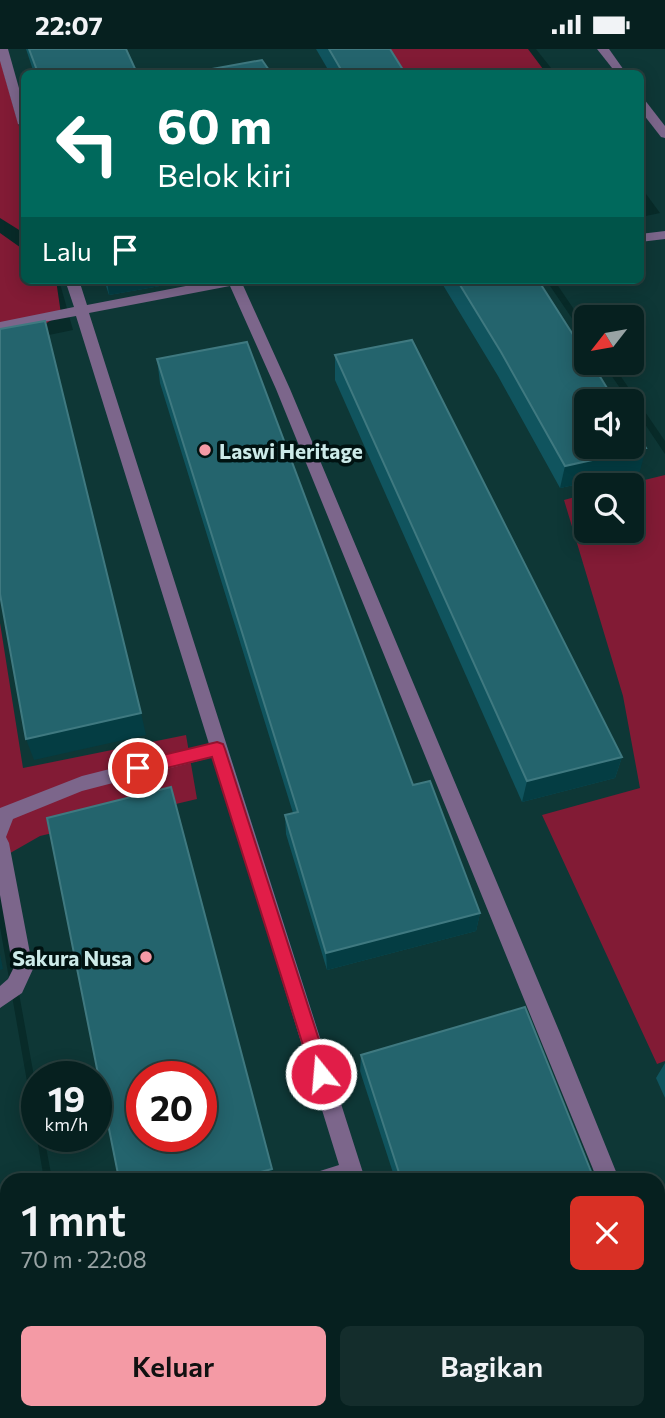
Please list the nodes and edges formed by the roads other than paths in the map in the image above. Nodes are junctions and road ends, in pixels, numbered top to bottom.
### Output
1 (2, 49) edge
2 (603, 49) edge
3 (619, 70) edge
4 (644, 106) edge
5 (21, 114) edge
6 (665, 134) edge
7 (665, 235) edge
8 (644, 238) edge
9 (73, 284) edge
10 (221, 284) edge
11 (238, 284) edge
12 (81, 311) junction
13 (0, 326) edge
14 (217, 749) junction
15 (0, 831) edge
16 (0, 843) edge
17 (0, 999) edge
18 (352, 1173) edge
19 (606, 1173) edge
20 (0, 1271) edge
21 (0, 1277) edge

1 - 5 lane
2 - 3 lane
4 - 6 lane
7 - 8 lane
9 - 12 lane
10 - 12 lane
11 - 19 lane
12 - 13 lane
12 - 14 lane
14 - 15 lane
14 - 18 lane
16 - 17 lane
20 - 21 lane

